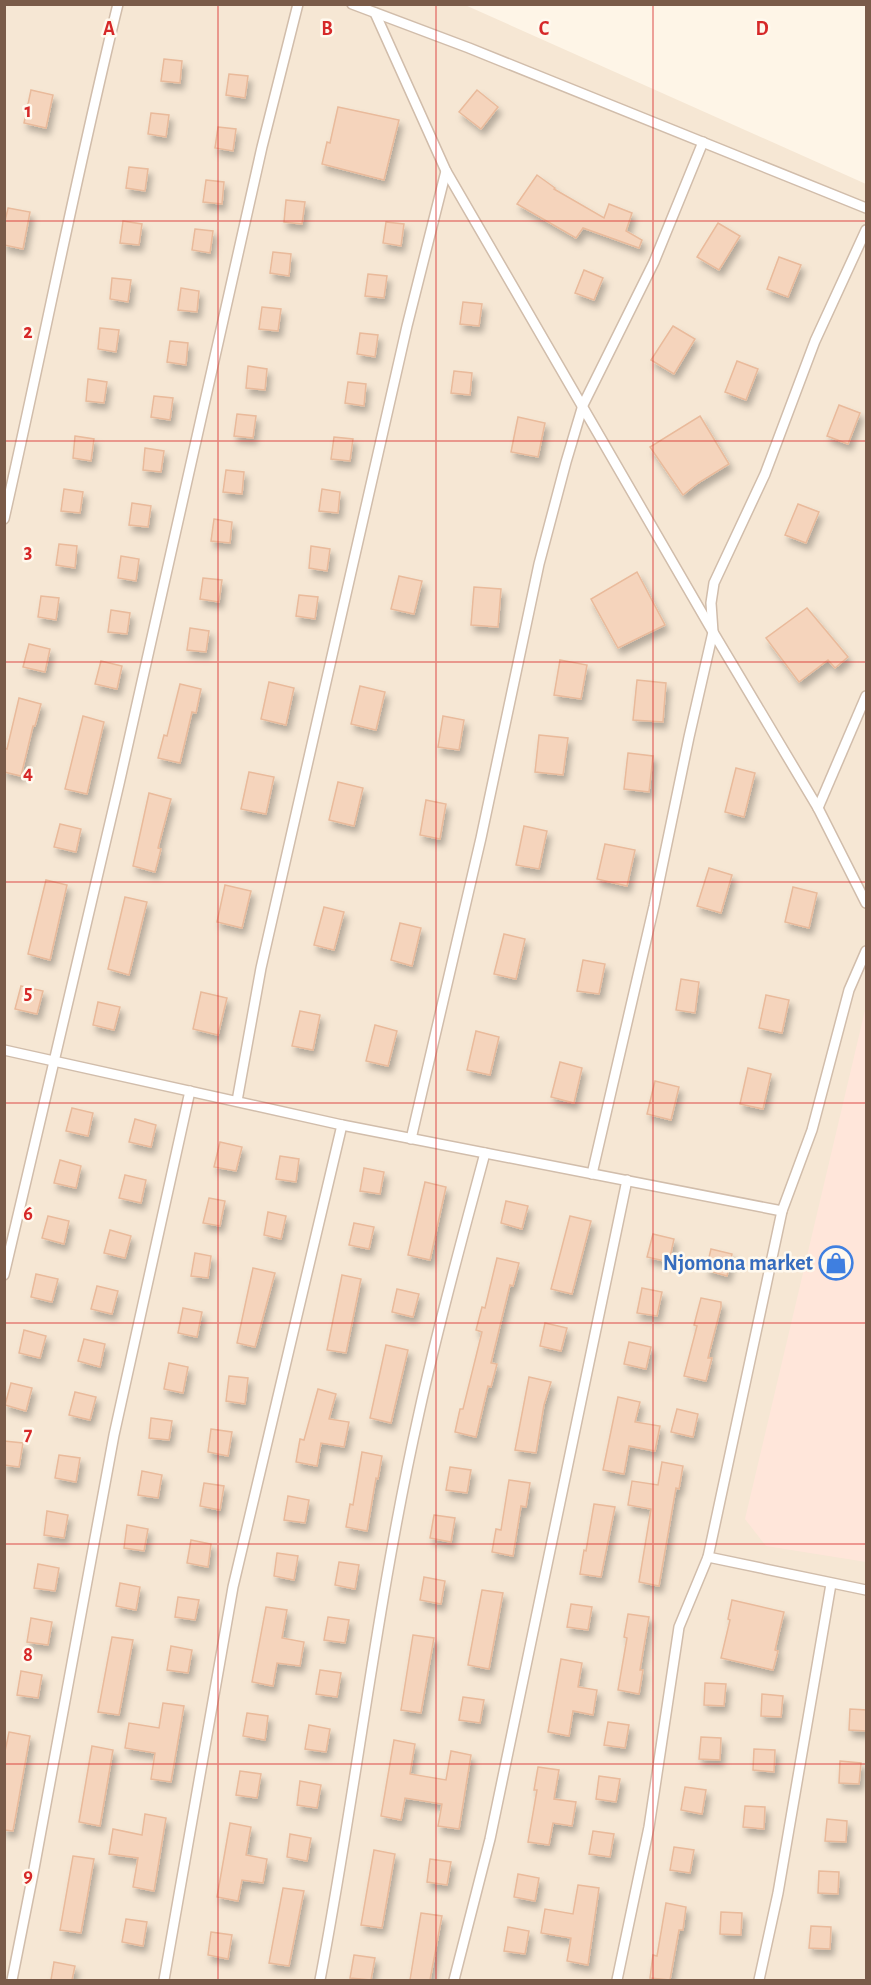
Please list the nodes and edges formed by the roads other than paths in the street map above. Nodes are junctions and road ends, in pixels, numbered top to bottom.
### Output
1 (118, 4) edge
2 (298, 4) edge
3 (352, 4) edge
4 (375, 13) junction
5 (703, 142) junction
6 (446, 171) junction
7 (867, 208) edge
8 (867, 230) edge
9 (583, 405) junction
10 (4, 519) edge
11 (713, 632) junction
12 (867, 696) edge
13 (818, 808) junction
14 (867, 903) edge
15 (867, 951) edge
16 (4, 1050) edge
17 (54, 1060) junction
18 (190, 1091) junction
19 (237, 1101) junction
20 (342, 1125) junction
21 (411, 1139) junction
22 (485, 1153) junction
23 (592, 1174) junction
24 (627, 1180) junction
25 (782, 1210) junction
26 (4, 1275) edge
27 (708, 1557) junction
28 (831, 1584) junction
29 (867, 1590) edge
30 (12, 1980) edge
31 (164, 1980) edge
32 (320, 1980) edge
33 (454, 1980) edge
34 (617, 1980) edge
35 (759, 1980) edge

1 - 10 lane
2 - 17 lane
3 - 4 lane
4 - 5 lane
4 - 6 lane
5 - 7 lane
5 - 9 lane
6 - 9 lane
6 - 19 lane
8 - 11 lane
9 - 11 lane
9 - 21 lane
11 - 13 lane
11 - 23 lane
12 - 13 lane
13 - 14 lane
15 - 25 lane
16 - 17 lane
17 - 18 lane
17 - 26 lane
18 - 19 lane
18 - 30 lane
19 - 20 lane
20 - 21 lane
20 - 31 lane
21 - 22 lane
22 - 23 lane
22 - 32 lane
23 - 24 lane
24 - 25 lane
24 - 33 lane
25 - 27 lane
27 - 28 lane
27 - 34 lane
28 - 29 lane
28 - 35 lane

